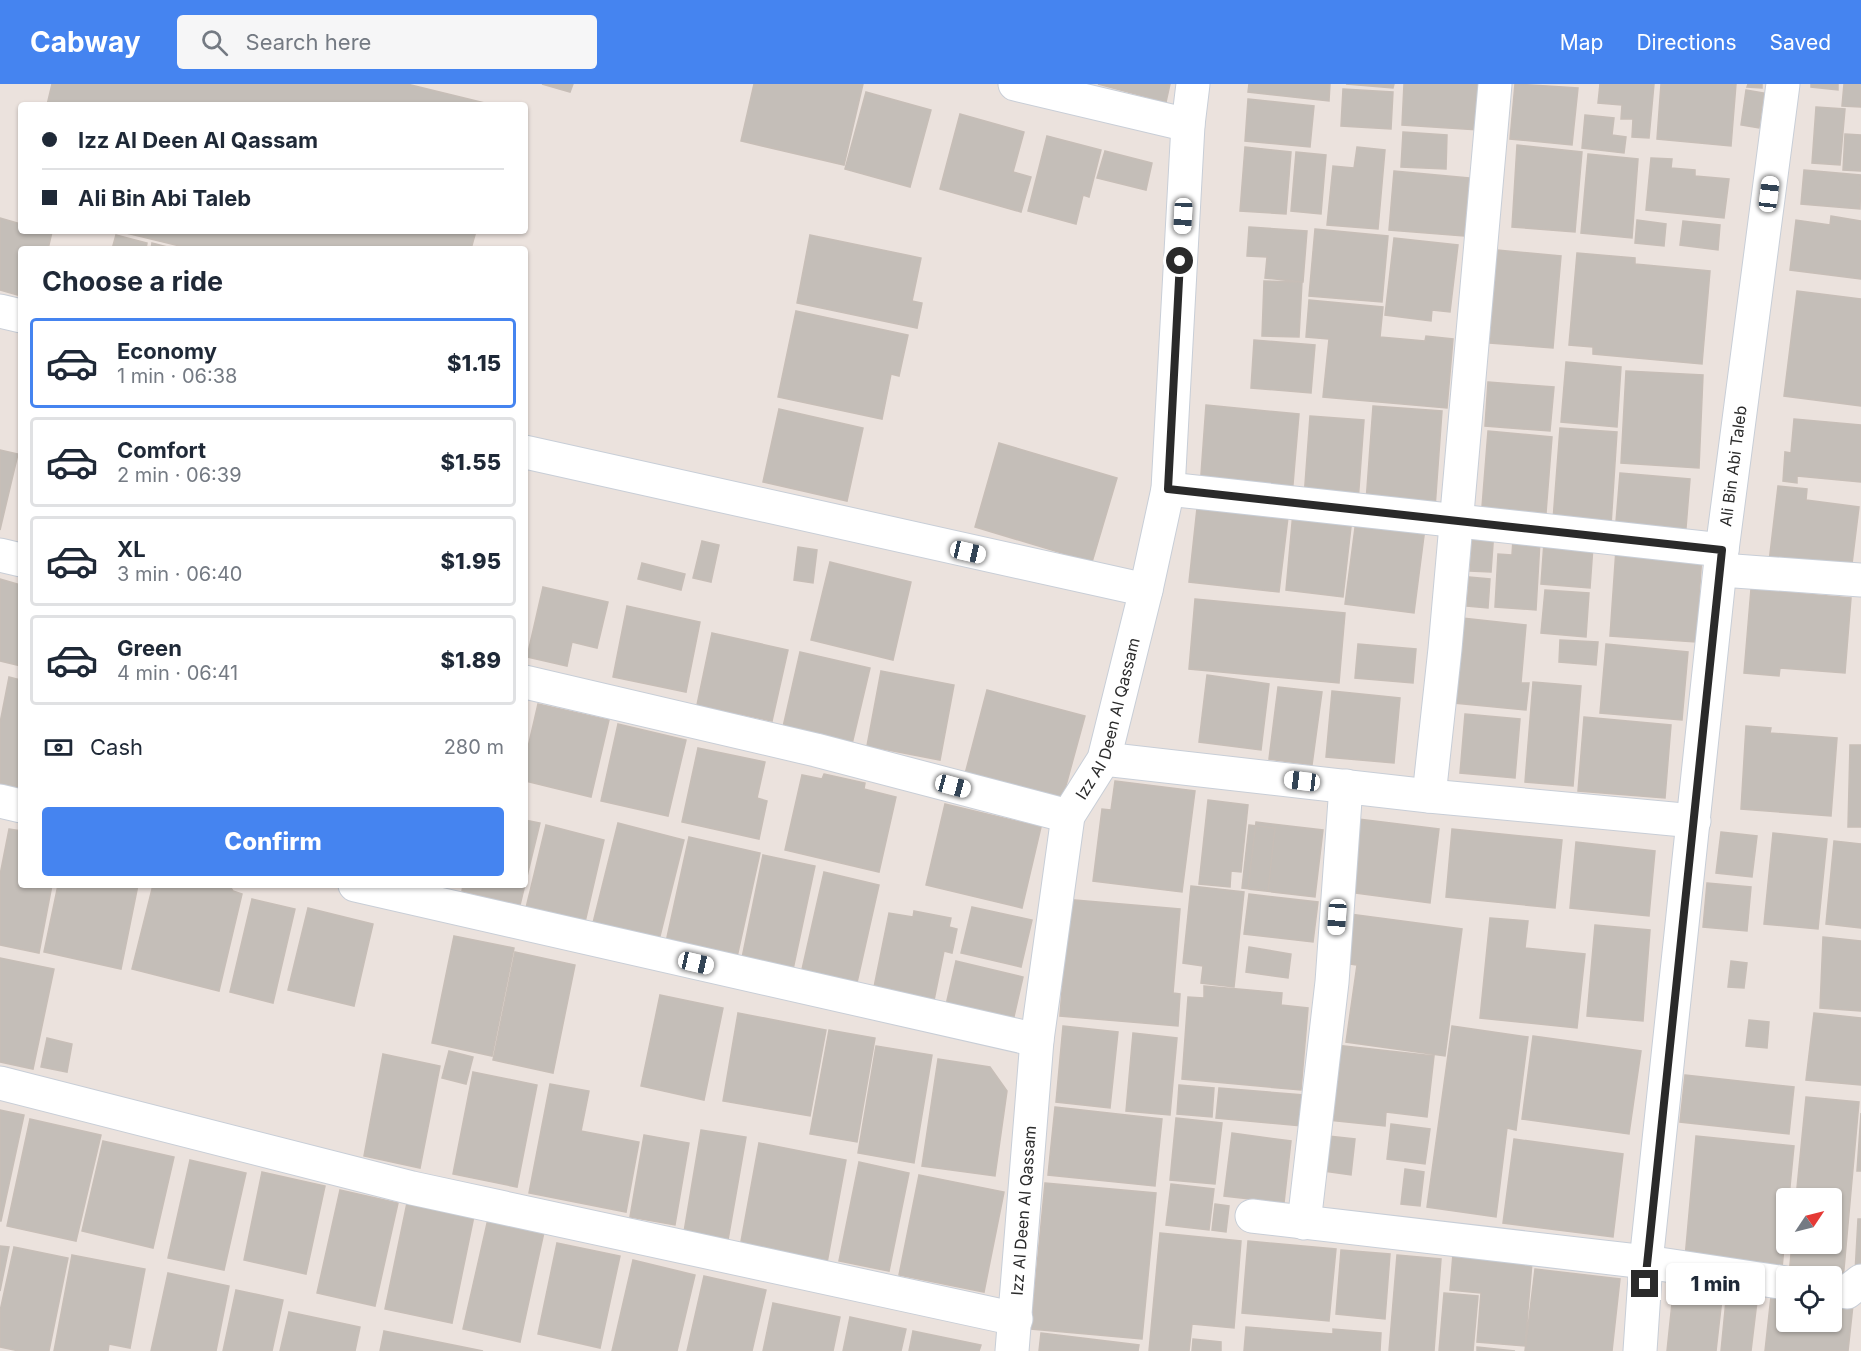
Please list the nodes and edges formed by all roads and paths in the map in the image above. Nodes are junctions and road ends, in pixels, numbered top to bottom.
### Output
1 (1015, 84) edge
2 (1193, 84) edge
3 (1495, 84) edge
4 (1783, 84) edge
5 (1188, 125) junction
6 (0, 310) edge
7 (18, 315) edge
8 (528, 453) edge
9 (1168, 489) junction
10 (1454, 523) junction
11 (0, 555) edge
12 (18, 559) edge
13 (1721, 560) junction
14 (1861, 580) edge
15 (1146, 590) junction
16 (528, 683) edge
17 (1104, 759) junction
18 (1346, 786) junction
19 (1429, 796) junction
20 (0, 801) edge
21 (18, 805) edge
22 (1068, 816) junction
23 (1694, 820) junction
24 (369, 888) edge
25 (1037, 1040) junction
26 (0, 1083) edge
27 (1252, 1216) dead end
28 (1304, 1223) junction
29 (1646, 1262) junction
30 (1861, 1281) edge
31 (1776, 1282) edge
32 (1842, 1291) edge
33 (1016, 1319) junction
34 (1012, 1351) edge
35 (1640, 1351) edge

1 - 5 street
2 - 5 street, Izz Al Deen Al Qassam
3 - 10 street
4 - 13 street, Ali Bin Abi Taleb
5 - 9 street, Izz Al Deen Al Qassam
6 - 7 street
8 - 15 street
9 - 10 street
9 - 15 street, Izz Al Deen Al Qassam
10 - 13 street
10 - 19 street
11 - 12 street
13 - 14 street
13 - 23 street, Ali Bin Abi Taleb
15 - 17 street, Izz Al Deen Al Qassam
16 - 22 street
17 - 18 street
17 - 22 street, Izz Al Deen Al Qassam
18 - 19 street
18 - 28 street
19 - 23 street
20 - 21 street
22 - 25 street, Izz Al Deen Al Qassam
23 - 29 street, Ali Bin Abi Taleb
24 - 25 street
25 - 33 street, Izz Al Deen Al Qassam
26 - 33 street
27 - 28 street
28 - 29 street
29 - 31 street
29 - 35 street, Ali Bin Abi Taleb
30 - 32 street
33 - 34 street, Izz Al Deen Al Qassam

